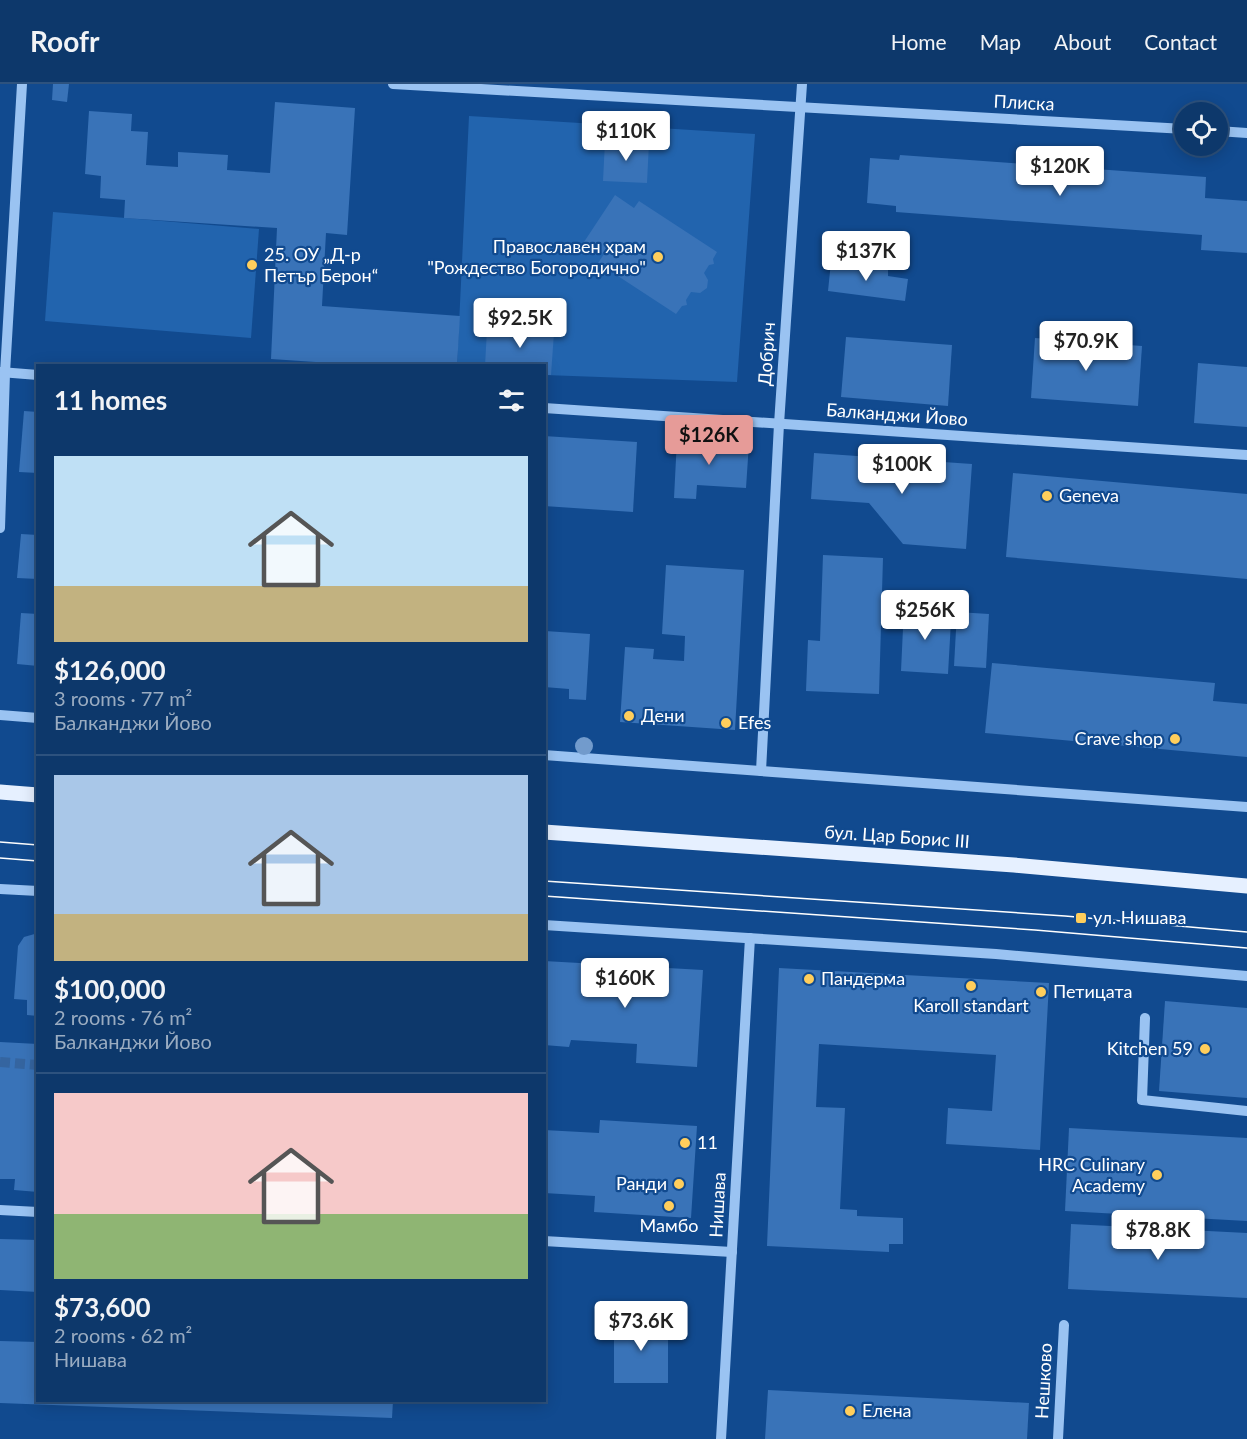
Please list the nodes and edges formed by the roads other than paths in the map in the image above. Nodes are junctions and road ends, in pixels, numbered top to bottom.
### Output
1 (22, 84) edge
2 (393, 84) edge
3 (802, 84) edge
4 (801, 106) junction
5 (1174, 128) edge
6 (1228, 132) edge
7 (1247, 133) edge
8 (3, 372) edge
9 (36, 375) edge
10 (546, 408) edge
11 (779, 424) junction
12 (1247, 455) edge
13 (0, 528) edge
14 (0, 715) edge
15 (36, 718) edge
16 (546, 755) edge
17 (761, 771) junction
18 (0, 792) edge
19 (36, 795) edge
20 (1247, 807) edge
21 (546, 832) edge
22 (1247, 886) edge
23 (0, 889) edge
24 (36, 891) edge
25 (546, 925) edge
26 (750, 938) junction
27 (1247, 976) edge
28 (1145, 1018) dead end
29 (1247, 1111) edge
30 (0, 1210) edge
31 (36, 1212) edge
32 (546, 1241) edge
33 (732, 1252) junction
34 (1064, 1324) dead end
35 (721, 1439) edge
36 (1058, 1439) edge

1 - 8 street
2 - 4 street, Плиска
3 - 4 street, Добрич
4 - 5 street, Плиска
4 - 11 street, Добрич
6 - 7 street
8 - 9 street
8 - 13 street
10 - 11 street, Балканджи Йово
11 - 12 street, Балканджи Йово
11 - 17 street, Добрич
14 - 15 street
16 - 17 street
17 - 20 street
18 - 19 main road
21 - 22 main road, бул. Цар Борис III
23 - 24 street
25 - 26 street
26 - 27 street
26 - 33 street, Нишава
28 - 29 street
30 - 31 street
32 - 33 street
33 - 35 street, Нишава
34 - 36 street, Нешково

